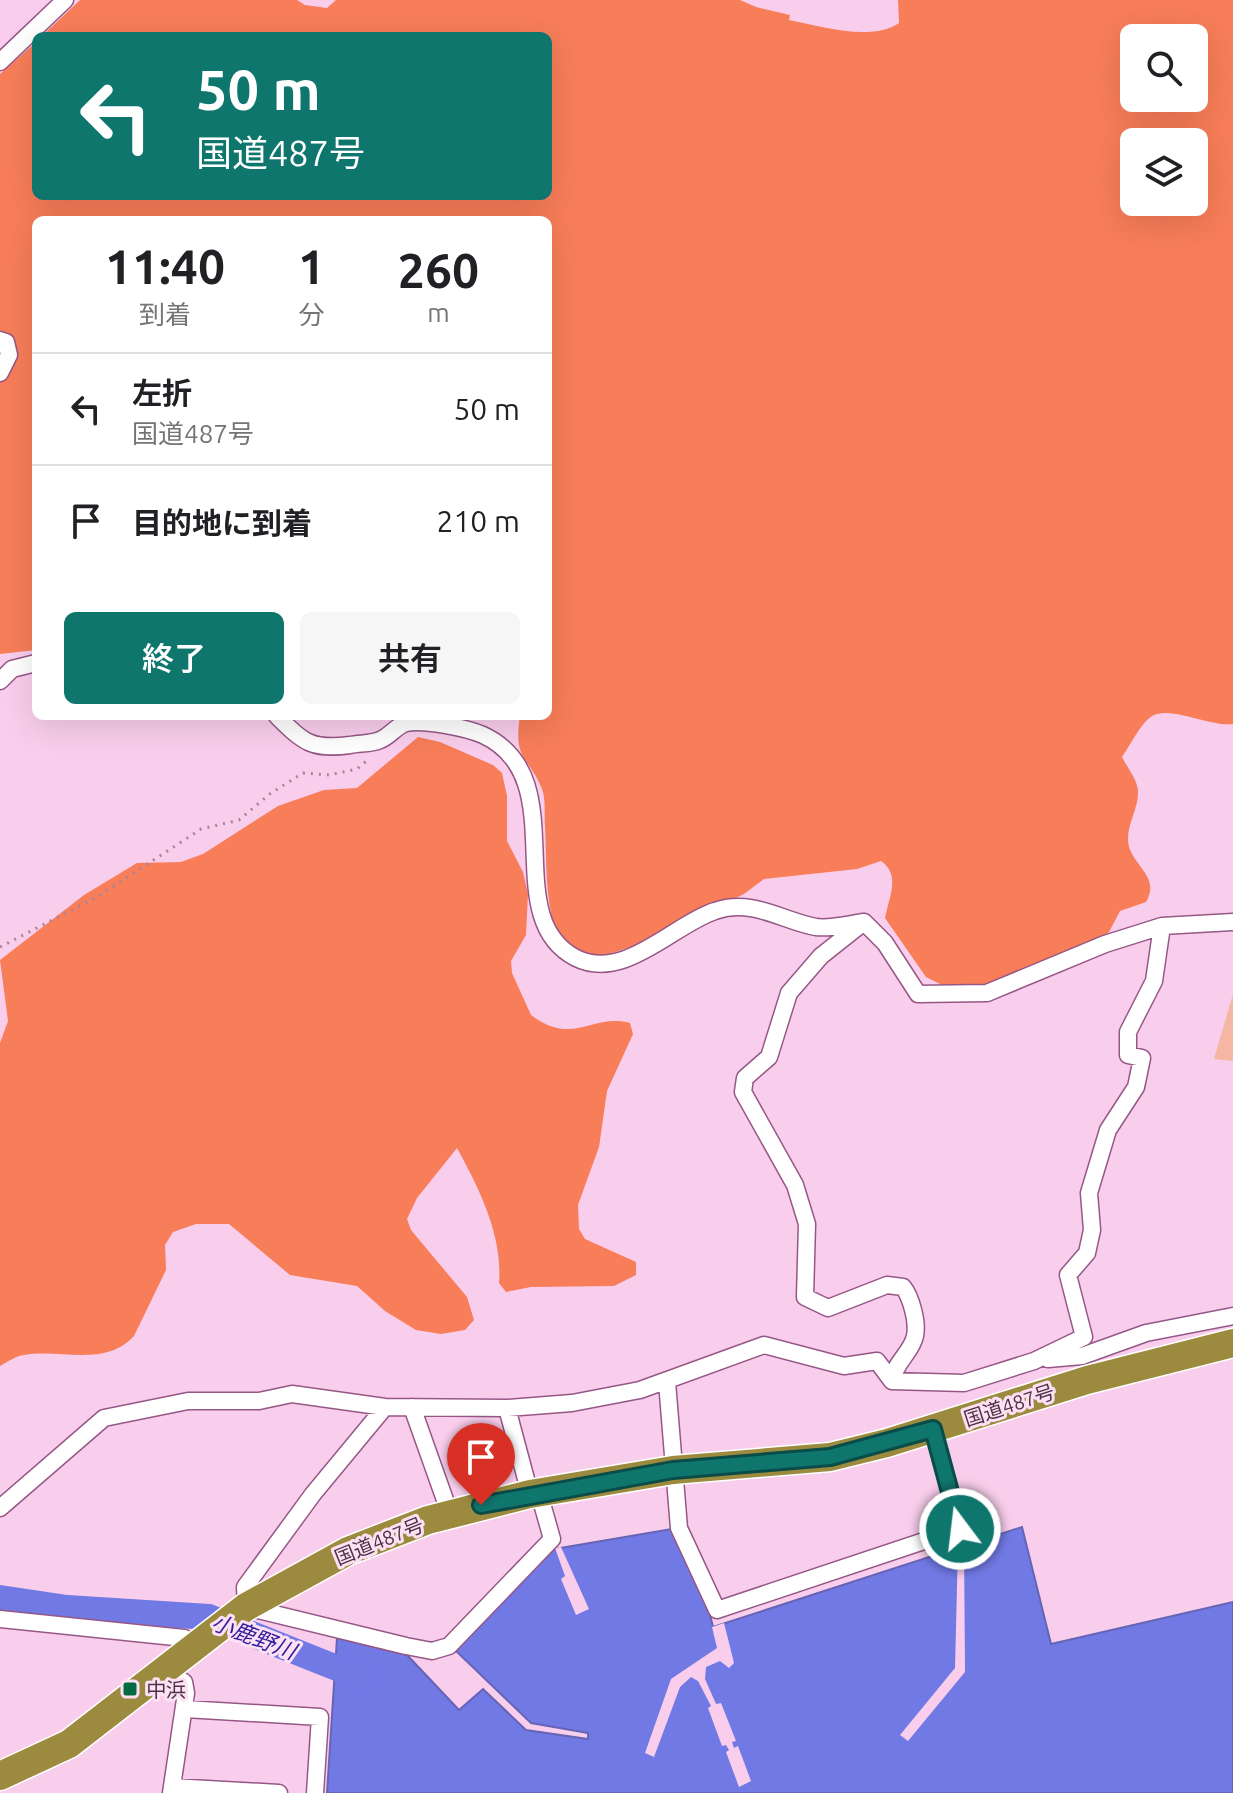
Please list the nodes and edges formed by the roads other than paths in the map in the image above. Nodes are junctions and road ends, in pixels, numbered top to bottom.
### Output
1 (65, 0) edge
2 (0, 62) edge
3 (0, 340) edge
4 (0, 373) edge
5 (32, 664) edge
6 (0, 681) edge
7 (281, 720) edge
8 (864, 922) junction
9 (1233, 922) edge
10 (1162, 926) junction
11 (1233, 1316) edge
12 (1233, 1343) edge
13 (1034, 1361) junction
14 (892, 1381) junction
15 (667, 1382) junction
16 (385, 1407) junction
17 (412, 1407) junction
18 (507, 1408) junction
19 (933, 1429) junction
20 (673, 1470) junction
21 (535, 1493) junction
22 (0, 1508) edge
23 (450, 1514) junction
24 (243, 1609) junction
25 (0, 1619) edge
26 (200, 1642) junction
27 (165, 1669) junction
28 (185, 1709) junction
29 (0, 1776) edge
30 (171, 1790) edge
31 (226, 1792) edge
32 (267, 1793) edge
33 (279, 1793) edge
34 (315, 1793) edge

1 - 2 street
3 - 4 street
5 - 6 street
7 - 8 street
8 - 10 street
8 - 14 street
9 - 10 street
10 - 13 street
11 - 13 street
12 - 19 highway, 国道487号
13 - 14 street
14 - 15 street
15 - 18 street
15 - 20 street
16 - 17 street
16 - 22 street
16 - 24 street
17 - 18 street
17 - 23 street
18 - 21 street
19 - 20 highway, 国道487号
19 - 20 street
20 - 21 highway, 国道487号
21 - 23 highway, 国道487号
21 - 24 street
23 - 24 highway, 国道487号
24 - 26 highway, 国道487号
25 - 26 street
26 - 27 highway, 国道487号
27 - 28 street
27 - 29 highway, 国道487号
28 - 30 street
28 - 34 street
30 - 31 street
31 - 32 street
32 - 33 street

